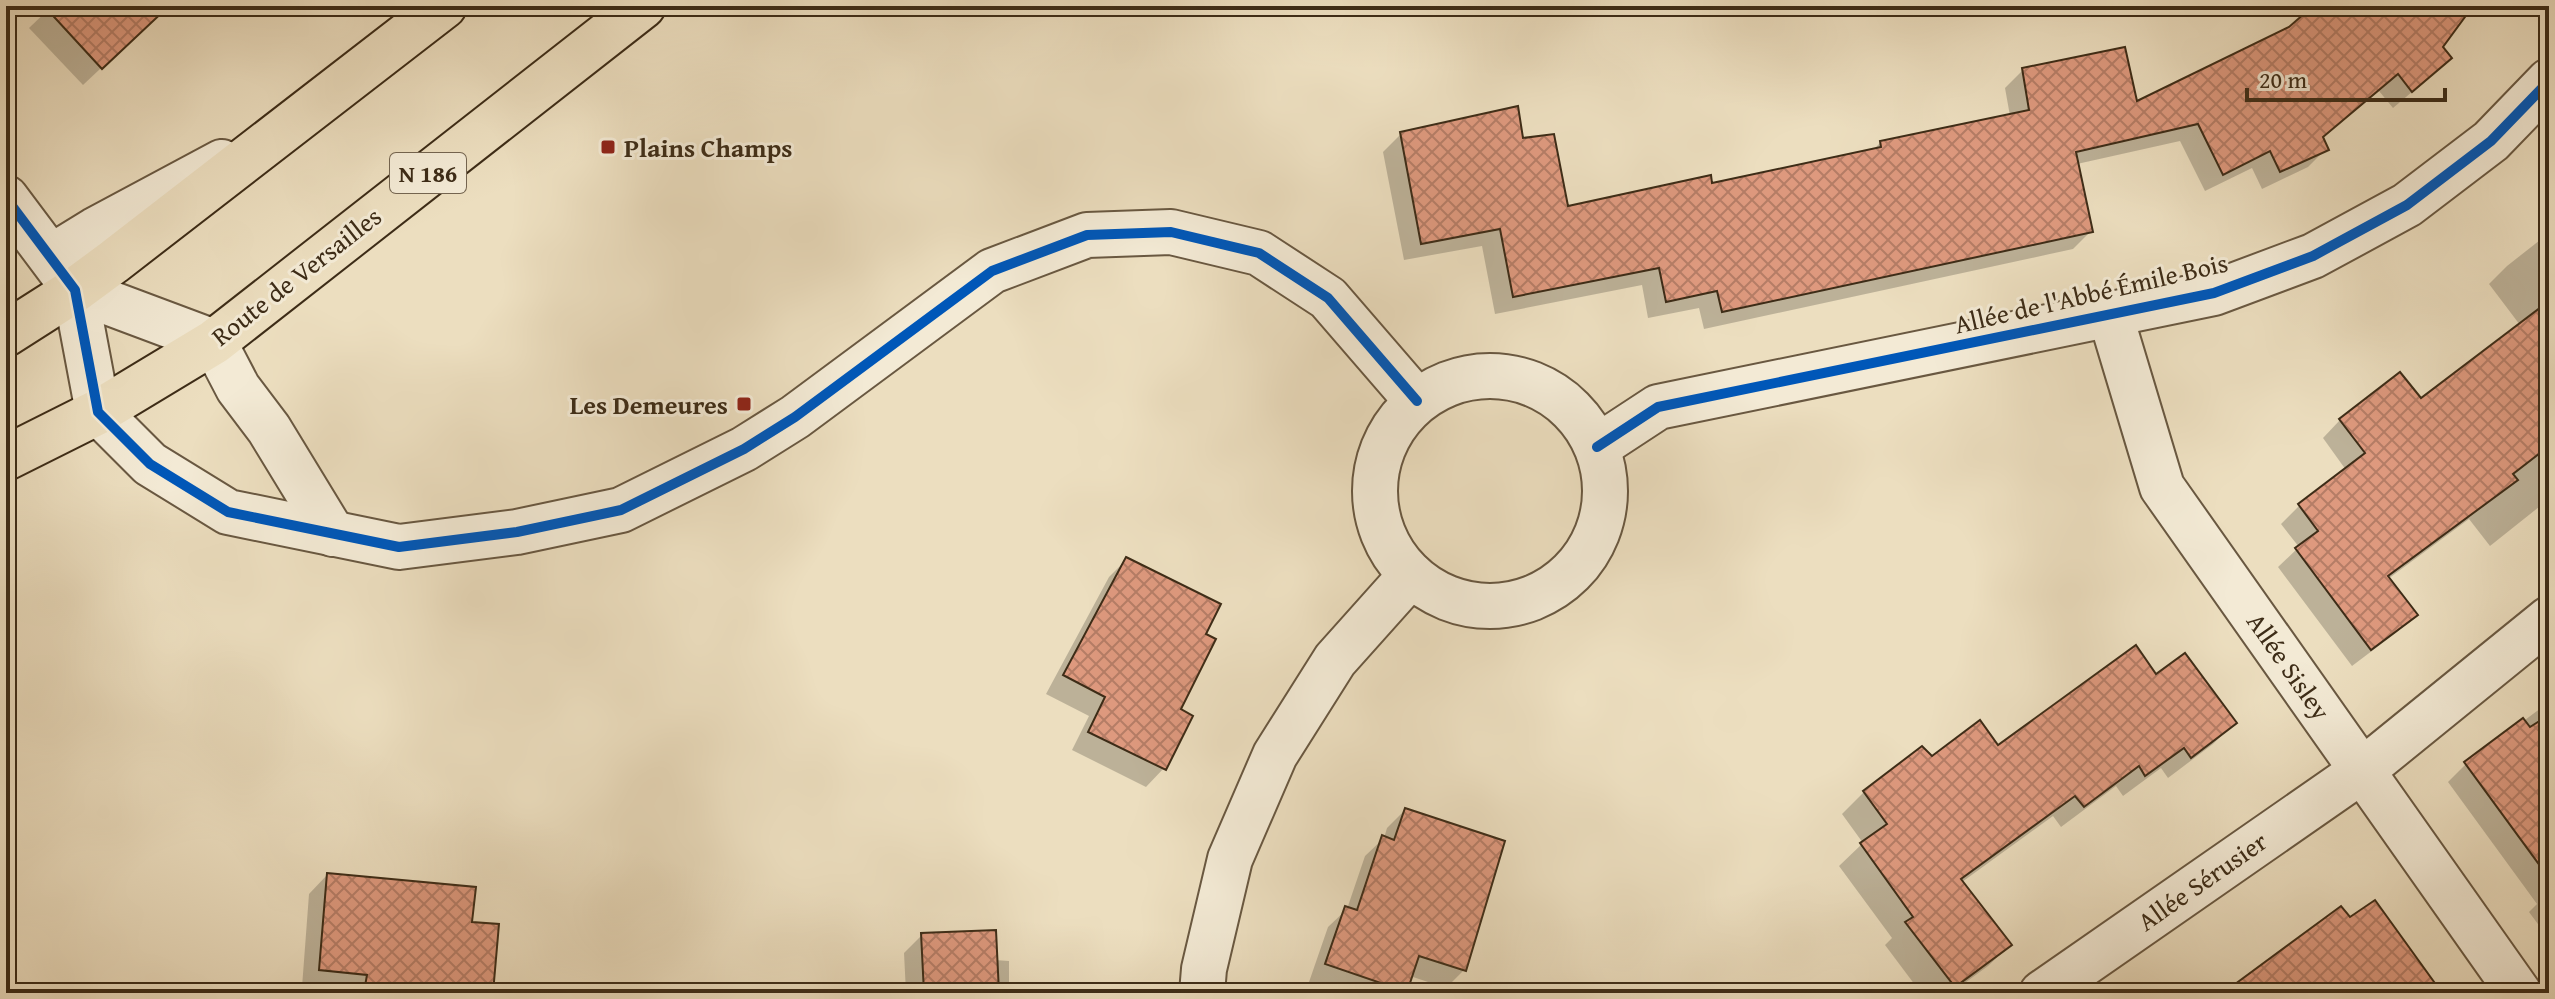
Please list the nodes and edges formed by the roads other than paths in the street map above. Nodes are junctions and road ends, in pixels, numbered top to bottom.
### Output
1 (444, 6) edge
2 (643, 6) edge
3 (2549, 81) edge
4 (6, 198) edge
5 (63, 274) junction
6 (2110, 314) junction
7 (6, 334) edge
8 (214, 342) junction
9 (1417, 401) junction
10 (98, 412) junction
11 (1597, 447) junction
12 (6, 458) edge
13 (333, 534) junction
14 (1411, 575) junction
15 (2549, 619) edge
16 (2363, 770) junction
17 (1202, 993) edge
18 (2042, 993) edge
19 (2519, 993) edge

1 - 5 main road
2 - 8 main road, Route de Versailles / N 186
3 - 6 street, Allée de l'Abbé Émile Bois
4 - 5 street
5 - 7 main road
5 - 8 street
5 - 10 street
6 - 11 street, Allée de l'Abbé Émile Bois
6 - 16 street, Allée Sisley
8 - 10 main road, Route de Versailles / N 186
8 - 13 street
9 - 11 street
9 - 13 street
9 - 14 street
10 - 12 main road, Route de Versailles / N 186
10 - 13 street
11 - 14 street
14 - 17 street
15 - 16 street, Allée Sérusier
16 - 18 street, Allée Sérusier
16 - 19 street, Allée Sisley

